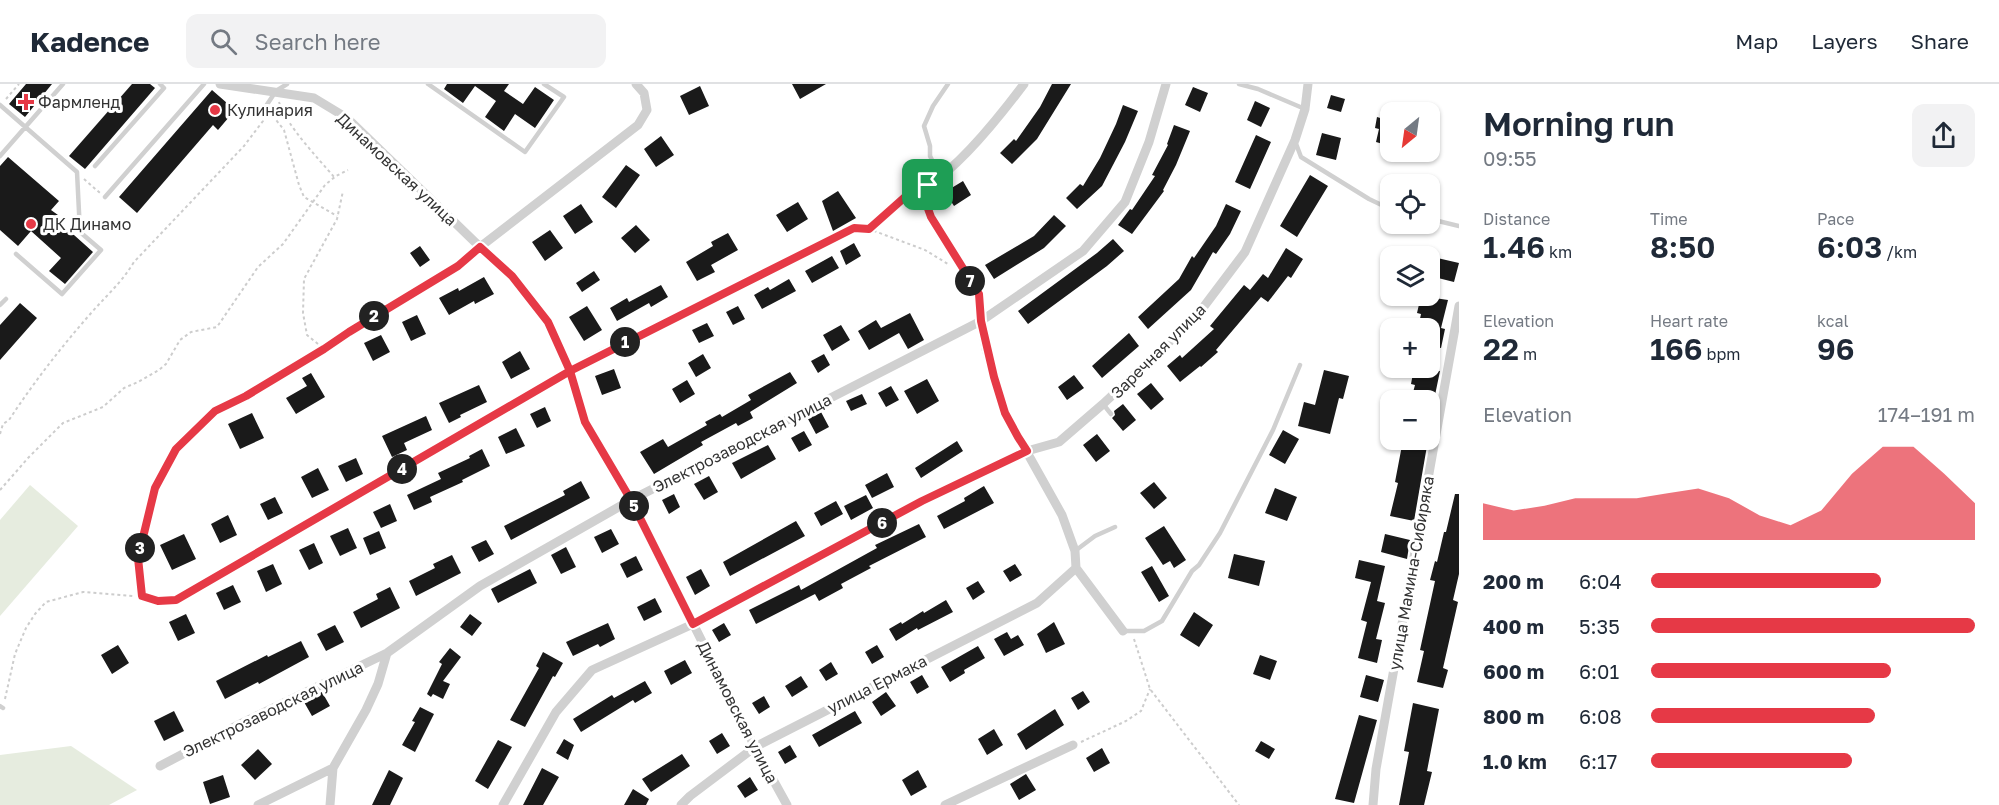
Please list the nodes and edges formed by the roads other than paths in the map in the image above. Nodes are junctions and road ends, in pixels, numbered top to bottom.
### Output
1 (63, 84) edge
2 (160, 84) edge
3 (204, 84) edge
4 (220, 84) edge
5 (287, 84) edge
6 (428, 84) edge
7 (544, 84) edge
8 (636, 84) edge
9 (948, 84) edge
10 (1024, 84) edge
11 (1166, 84) edge
12 (1239, 84) edge
13 (1308, 84) edge
14 (276, 91) junction
15 (0, 105) edge
16 (266, 106) road end
17 (1305, 109) junction
18 (25, 127) junction
19 (1295, 140) junction
20 (0, 156) edge
21 (95, 166) dead end
22 (941, 178) junction
23 (105, 197) dead end
24 (1380, 204) edge
25 (1440, 221) edge
26 (1459, 226) edge
27 (854, 228) road end
28 (480, 247) junction
29 (16, 254) dead end
30 (6, 299) dead end
31 (0, 306) edge
32 (1459, 306) edge
33 (981, 321) junction
34 (1300, 365) dead end
35 (1449, 370) junction
36 (570, 371) junction
37 (1459, 372) edge
38 (1103, 404) junction
39 (1111, 414) dead end
40 (1027, 451) junction
41 (631, 500) junction
42 (1115, 527) dead end
43 (1075, 551) junction
44 (1076, 568) junction
45 (142, 596) joint
46 (693, 624) junction
47 (1127, 631) joint
48 (387, 653) junction
49 (1073, 745) road end
50 (755, 747) junction
51 (160, 766) dead end
52 (333, 768) junction
53 (258, 805) edge
54 (330, 805) edge
55 (503, 805) edge
56 (681, 805) edge
57 (787, 805) edge
58 (945, 805) edge
59 (1373, 805) edge

1 - 18 lane
2 - 21 lane
3 - 23 lane
4 - 14 street, Динамовская улица
5 - 14 lane
6 - 7 lane
8 - 28 street
9 - 22 lane
10 - 22 street
11 - 33 street, Электрозаводская улица
12 - 17 lane
13 - 17 street, Заречная улица
14 - 16 lane
14 - 28 street, Динамовская улица
15 - 18 lane
17 - 19 street, Заречная улица
18 - 20 lane
18 - 29 lane
19 - 24 lane
19 - 38 street, Заречная улица
22 - 33 street
25 - 26 lane
27 - 36 street
28 - 36 street, Динамовская улица
28 - 45 lane
30 - 31 lane
32 - 35 street, улица Мамина-Сибиряка
33 - 40 street
33 - 41 street, Электрозаводская улица
34 - 47 lane
35 - 37 street
35 - 59 street, улица Мамина-Сибиряка
36 - 41 street, Динамовская улица
36 - 45 street
38 - 39 lane
38 - 40 street, Заречная улица
40 - 43 street
40 - 46 street, Заречная улица
41 - 46 street, Динамовская улица
41 - 48 street, Электрозаводская улица
42 - 43 lane
43 - 44 street
44 - 47 street
44 - 50 street, улица Ермака
46 - 50 street, Динамовская улица
46 - 55 street, Заречная улица
48 - 51 street, Электрозаводская улица
48 - 52 street, Электрозаводская улица
49 - 58 street
50 - 56 street, улица Ермака
50 - 57 street, Динамовская улица
52 - 53 street
52 - 54 street, Электрозаводская улица

